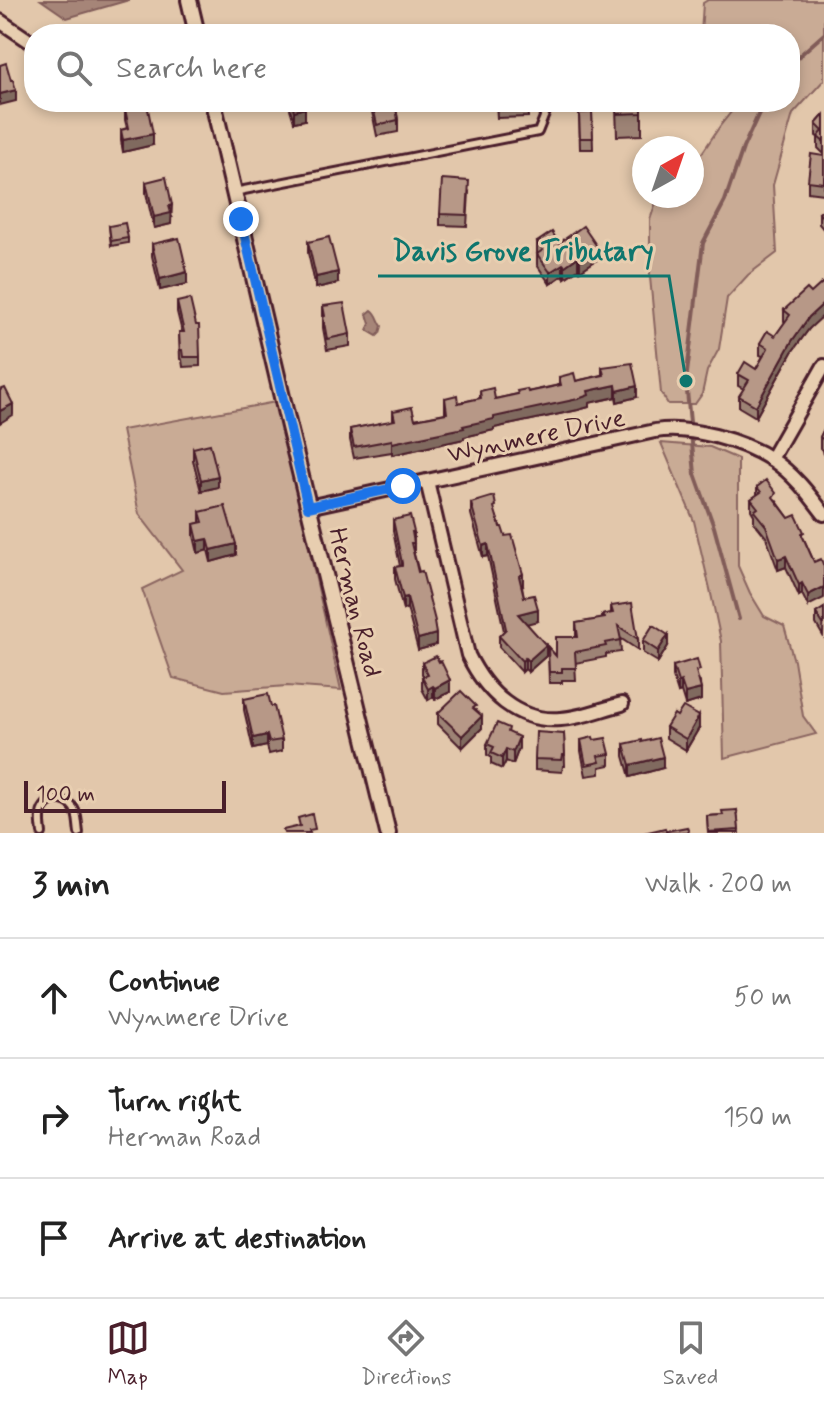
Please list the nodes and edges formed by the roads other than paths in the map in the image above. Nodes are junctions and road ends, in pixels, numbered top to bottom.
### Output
1 (189, 0) edge
2 (0, 21) edge
3 (195, 24) edge
4 (24, 37) edge
5 (215, 112) edge
6 (546, 112) edge
7 (234, 192) junction
8 (824, 366) edge
9 (771, 459) junction
10 (427, 481) junction
11 (308, 507) junction
12 (824, 514) edge
13 (622, 704) dead end
14 (42, 833) edge
15 (79, 833) edge
16 (388, 833) edge

1 - 3 street
2 - 4 street
5 - 7 street, Herman Road
6 - 7 lane
7 - 11 street, Herman Road
8 - 9 street
9 - 10 street, Wynmere Drive
9 - 12 street, Wynmere Drive
10 - 11 street, Wynmere Drive
10 - 13 street
11 - 16 street, Herman Road
14 - 15 lane

